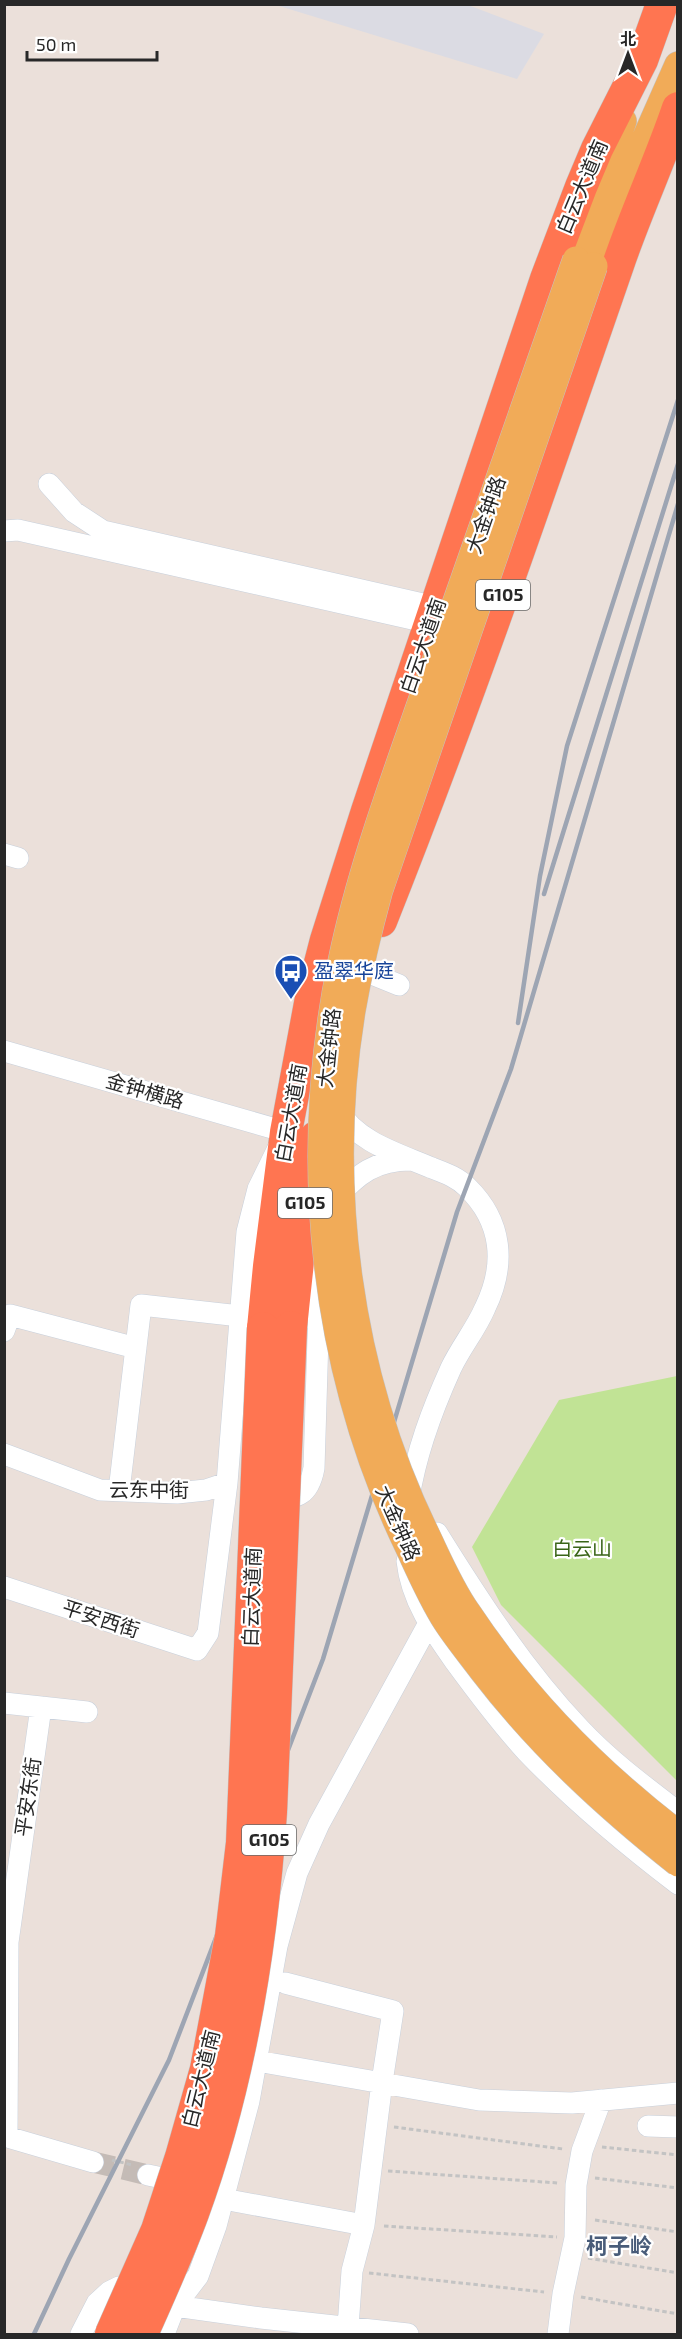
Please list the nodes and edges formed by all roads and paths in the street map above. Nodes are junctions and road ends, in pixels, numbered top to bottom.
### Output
1 (662, 4) edge
2 (642, 60) junction
3 (678, 65) edge
4 (678, 108) edge
5 (585, 263) junction
6 (49, 484) dead end
7 (4, 531) edge
8 (433, 615) junction
9 (362, 970) junction
10 (399, 985) dead end
11 (4, 1051) edge
12 (328, 1081) junction
13 (286, 1132) junction
14 (413, 1160) junction
15 (322, 1212) junction
16 (265, 1324) junction
17 (4, 1331) edge
18 (136, 1348) junction
19 (4, 1454) edge
20 (414, 1464) junction
21 (227, 1483) junction
22 (119, 1491) junction
23 (4, 1587) edge
24 (429, 1623) junction
25 (4, 1703) edge
26 (41, 1707) junction
27 (87, 1712) dead end
28 (678, 1812) edge
29 (678, 1834) edge
30 (678, 1863) edge
31 (678, 1884) edge
32 (285, 1983) dead end
33 (257, 2061) junction
34 (382, 2082) junction
35 (678, 2093) edge
36 (601, 2100) junction
37 (377, 2125) junction
38 (648, 2126) dead end
39 (678, 2127) edge
40 (6, 2137) edge
41 (583, 2148) junction
42 (678, 2155) edge
43 (93, 2162) tunnel mouth
44 (371, 2170) junction
45 (148, 2175) tunnel mouth
46 (577, 2180) junction
47 (678, 2188) edge
48 (229, 2196) junction
49 (364, 2225) junction
50 (678, 2232) edge
51 (574, 2237) junction
52 (352, 2271) junction
53 (678, 2273) edge
54 (563, 2294) junction
55 (175, 2306) junction
56 (678, 2314) edge
57 (348, 2327) junction
58 (81, 2334) edge
59 (111, 2334) edge
60 (142, 2334) edge
61 (164, 2334) edge
62 (408, 2334) edge
63 (558, 2334) edge

1 - 2 highway, 白云大道南 / G105
2 - 5 main road, 大金钟路 / G105
2 - 8 highway, 白云大道南 / G105
3 - 5 main road, 大金钟路
4 - 9 highway, 白云大道南 / G105
5 - 29 main road, 大金钟路, bridge
5 - 30 main road, 大金钟路, bridge
6 - 8 street
7 - 8 street
8 - 13 highway, 白云大道南 / G105
9 - 10 street
9 - 12 highway, 白云大道南 / G105
11 - 13 street, 金钟横路
12 - 14 street
12 - 15 street
12 - 16 highway, 白云大道南 / G105
13 - 16 highway, 白云大道南 / G105
14 - 15 street
14 - 20 street
15 - 21 street
16 - 18 street
16 - 21 street
16 - 59 highway, 白云大道南 / G105, bridge
16 - 60 highway, 白云大道南 / G105, bridge
17 - 18 street
18 - 22 street
19 - 22 street, 云东中街
20 - 24 street
20 - 28 street
21 - 22 street, 云东中街
21 - 23 street, 平安西街
24 - 31 street
24 - 33 street
25 - 26 street
26 - 27 street
26 - 40 street, 平安东街
32 - 34 street
33 - 34 street
33 - 48 street
34 - 36 street
34 - 37 street
35 - 36 street
36 - 41 street
37 - 41 path
37 - 44 street
38 - 39 street
40 - 43 street
41 - 42 path
41 - 46 street
44 - 46 path
44 - 49 street
45 - 48 street
46 - 47 path
46 - 51 street
48 - 49 street
48 - 55 street
49 - 51 path
49 - 52 street
50 - 51 path
51 - 53 path
51 - 54 street
52 - 54 path
52 - 57 street
54 - 56 path
54 - 63 street
55 - 57 street
55 - 58 street
55 - 61 street
57 - 62 street

